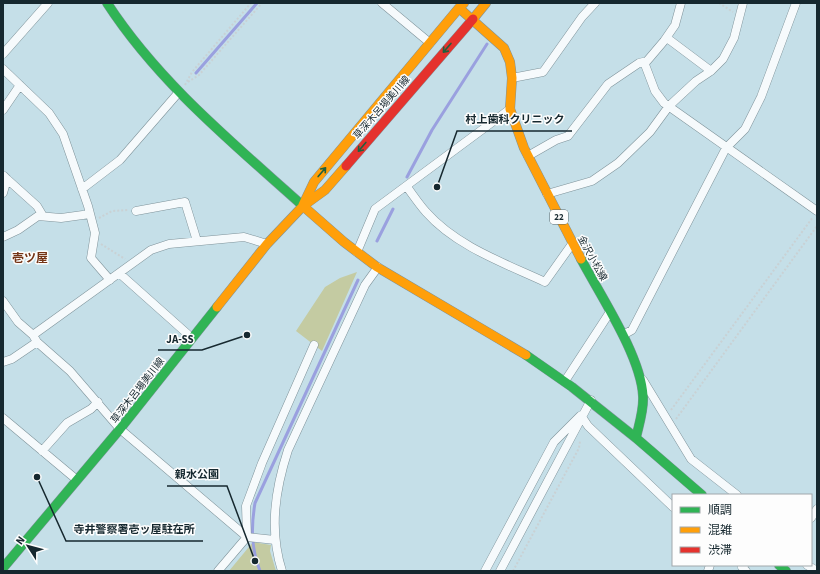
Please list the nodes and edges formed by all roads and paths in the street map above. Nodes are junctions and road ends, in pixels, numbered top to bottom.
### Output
1 (48, 3) edge
2 (107, 3) edge
3 (251, 3) edge
4 (262, 3) edge
5 (382, 3) edge
6 (486, 3) edge
7 (596, 3) edge
8 (681, 3) edge
9 (719, 3) edge
10 (743, 3) edge
11 (796, 3) edge
12 (461, 6) edge
13 (740, 16) junction
14 (473, 19) junction
15 (667, 38) junction
16 (430, 43) junction
17 (3, 54) edge
18 (644, 62) junction
19 (3, 69) edge
20 (711, 71) junction
21 (512, 78) junction
22 (187, 83) junction
23 (20, 85) junction
24 (179, 92) junction
25 (669, 106) junction
26 (510, 109) junction
27 (3, 110) edge
28 (726, 148) junction
29 (528, 156) junction
30 (5, 177) edge
31 (407, 187) junction
32 (82, 189) junction
33 (3, 193) edge
34 (547, 194) junction
35 (303, 206) junction
36 (136, 211) joint
37 (817, 211) edge
38 (43, 216) junction
39 (91, 218) junction
40 (817, 226) edge
41 (3, 237) edge
42 (94, 239) junction
43 (197, 241) junction
44 (267, 244) junction
45 (572, 244) junction
46 (357, 252) junction
47 (132, 263) junction
48 (378, 267) junction
49 (119, 273) junction
50 (110, 280) junction
51 (3, 302) edge
52 (610, 312) junction
53 (622, 336) junction
54 (192, 338) junction
55 (35, 339) junction
56 (314, 345) dead end
57 (3, 362) edge
58 (639, 374) junction
59 (565, 381) junction
60 (591, 400) junction
61 (98, 402) junction
62 (583, 415) junction
63 (3, 418) edge
64 (666, 418) junction
65 (671, 426) junction
66 (120, 429) junction
67 (636, 438) junction
68 (580, 440) dead end
69 (42, 451) junction
70 (77, 480) junction
71 (701, 494) edge
72 (736, 494) edge
73 (672, 506) edge
74 (247, 537) junction
75 (275, 540) junction
76 (3, 568) edge
77 (218, 571) edge
78 (282, 571) edge
79 (485, 571) edge
80 (500, 571) edge
81 (514, 571) edge

1 - 17 street
2 - 24 main road
3 - 22 path
4 - 22 path
5 - 16 street
6 - 14 main road
7 - 21 street
8 - 15 street
9 - 13 path
10 - 13 street
11 - 28 street
12 - 14 main road, 金沢小松線 / 22
12 - 16 main road, 草深木呂場美川線
13 - 20 street
14 - 21 main road, 金沢小松線 / 22
14 -> 35 main road, 草深木呂場美川線
15 - 18 street
15 - 20 street
35 -> 16 main road, 草深木呂場美川線
18 - 25 street
18 - 29 street
19 - 23 street
20 - 25 street
21 - 26 main road, 金沢小松線 / 22
22 - 24 path
23 - 27 street
23 - 32 street
24 - 32 street
24 - 35 main road
25 - 28 street
25 - 34 street
26 - 29 main road, 金沢小松線 / 22
26 - 31 street
28 - 37 street
28 - 53 street
29 - 34 main road, 金沢小松線 / 22
30 - 33 street
30 - 38 street
31 - 45 street
31 - 46 street
32 - 39 street
34 - 45 main road, 金沢小松線 / 22
35 - 44 main road, 草深木呂場美川線
35 - 46 main road
36 - 39 path
36 - 43 street
37 - 64 path
38 - 39 street
38 - 41 street
39 - 42 street
40 - 65 path
42 - 47 path
42 - 50 street
43 - 44 street
43 - 47 street
44 - 54 main road, 草深木呂場美川線
45 - 52 main road, 金沢小松線 / 22
46 - 48 main road
47 - 49 street
48 - 59 main road
48 - 75 street
49 - 50 street
49 - 54 street
50 - 55 street
51 - 55 street
52 - 53 main road, 金沢小松線 / 22
52 - 59 street
53 - 58 main road, 金沢小松線 / 22
54 - 66 main road, 草深木呂場美川線
55 - 57 street
55 - 61 street
56 - 74 street
58 - 64 street
58 - 67 main road, 金沢小松線 / 22
59 - 60 main road
60 - 62 street
60 - 67 main road
61 - 66 street
61 - 69 street
62 - 73 street
62 - 79 street
62 - 80 street
63 - 69 street
64 - 65 street
65 - 72 street
66 - 70 main road, 草深木呂場美川線
66 - 74 street
67 - 71 main road
68 - 81 path
69 - 70 street
70 - 76 main road, 草深木呂場美川線
74 - 75 street
74 - 77 street
75 - 78 street

